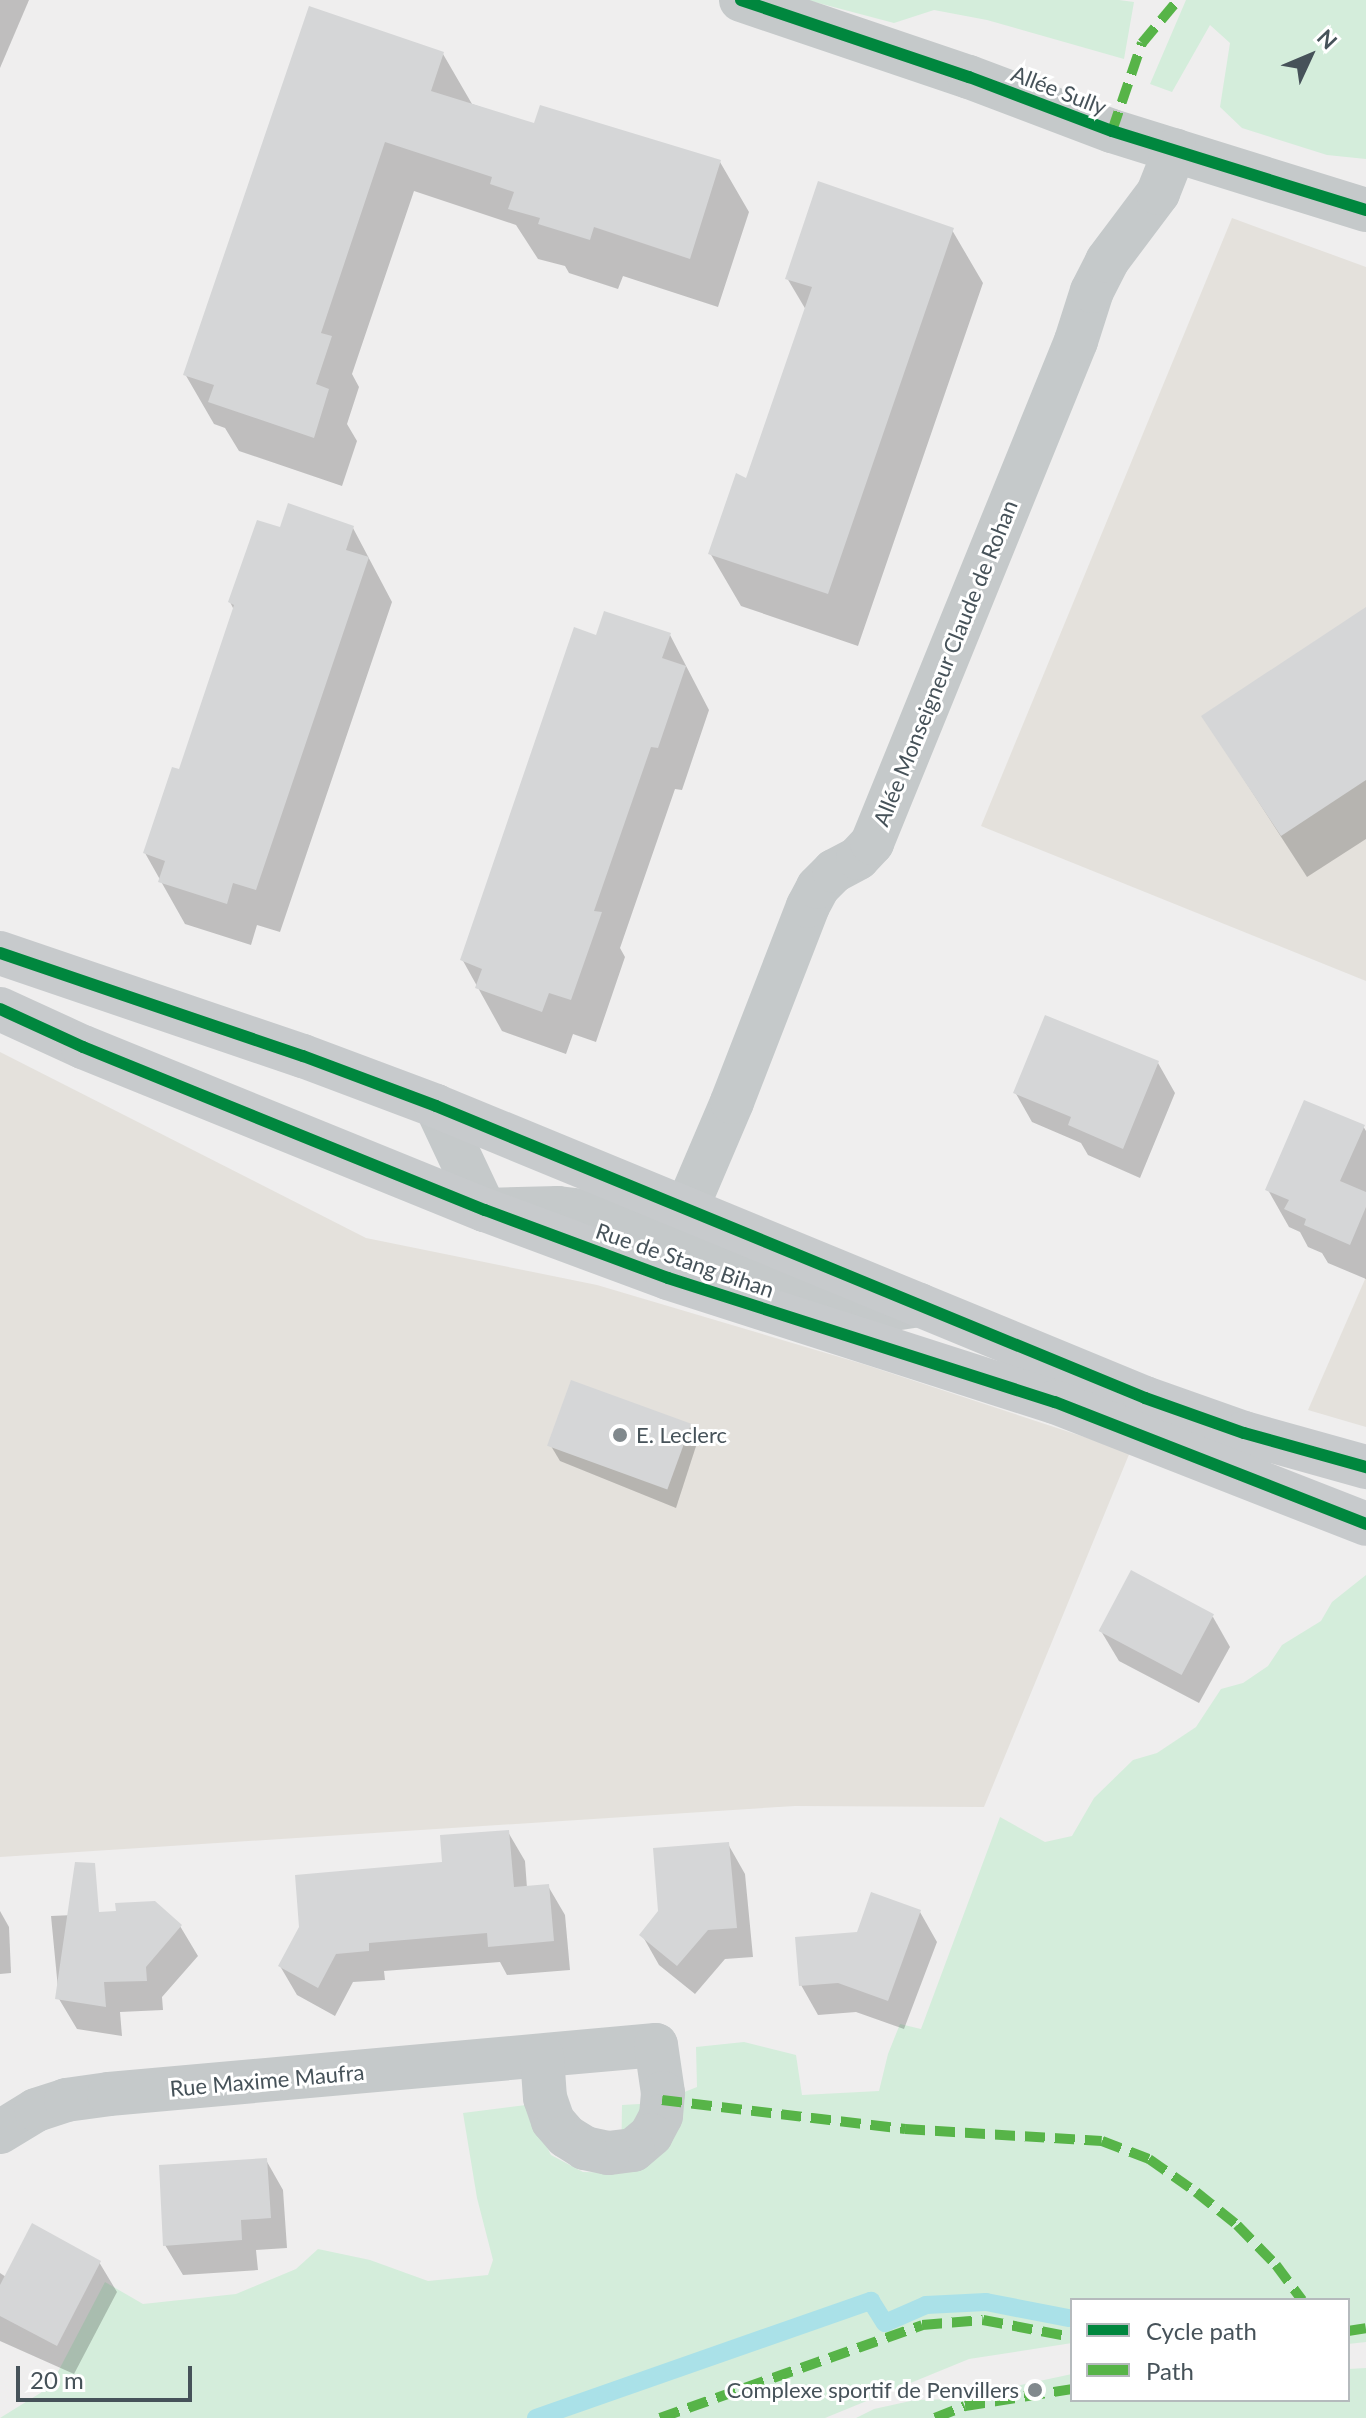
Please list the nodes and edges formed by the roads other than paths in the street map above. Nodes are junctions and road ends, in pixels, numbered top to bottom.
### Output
1 (741, 0) edge
2 (1175, 150) junction
3 (1366, 210) edge
4 (0, 953) edge
5 (0, 1009) edge
6 (436, 1106) junction
7 (485, 1210) junction
8 (686, 1210) junction
9 (919, 1305) junction
10 (1366, 1467) edge
11 (1309, 1502) junction
12 (1366, 1502) edge
13 (1366, 1524) edge
14 (542, 2056) dead end
15 (0, 2132) edge

1 - 2 street, Allée Sully
2 - 3 street, Allée Sully
2 - 8 street, Allée Monseigneur Claude de Rohan
4 - 6 street, Rue de Stang Bihan
5 - 7 street, Rue de Stang Bihan
6 - 7 street
6 - 8 street, Rue de Stang Bihan
7 - 9 street
7 - 11 street, Rue de Stang Bihan
8 - 9 street, Rue de Stang Bihan
9 - 10 street, Rue de Stang Bihan
11 - 12 street
11 - 13 street, Rue de Stang Bihan
14 - 15 street, Rue Maxime Maufra

